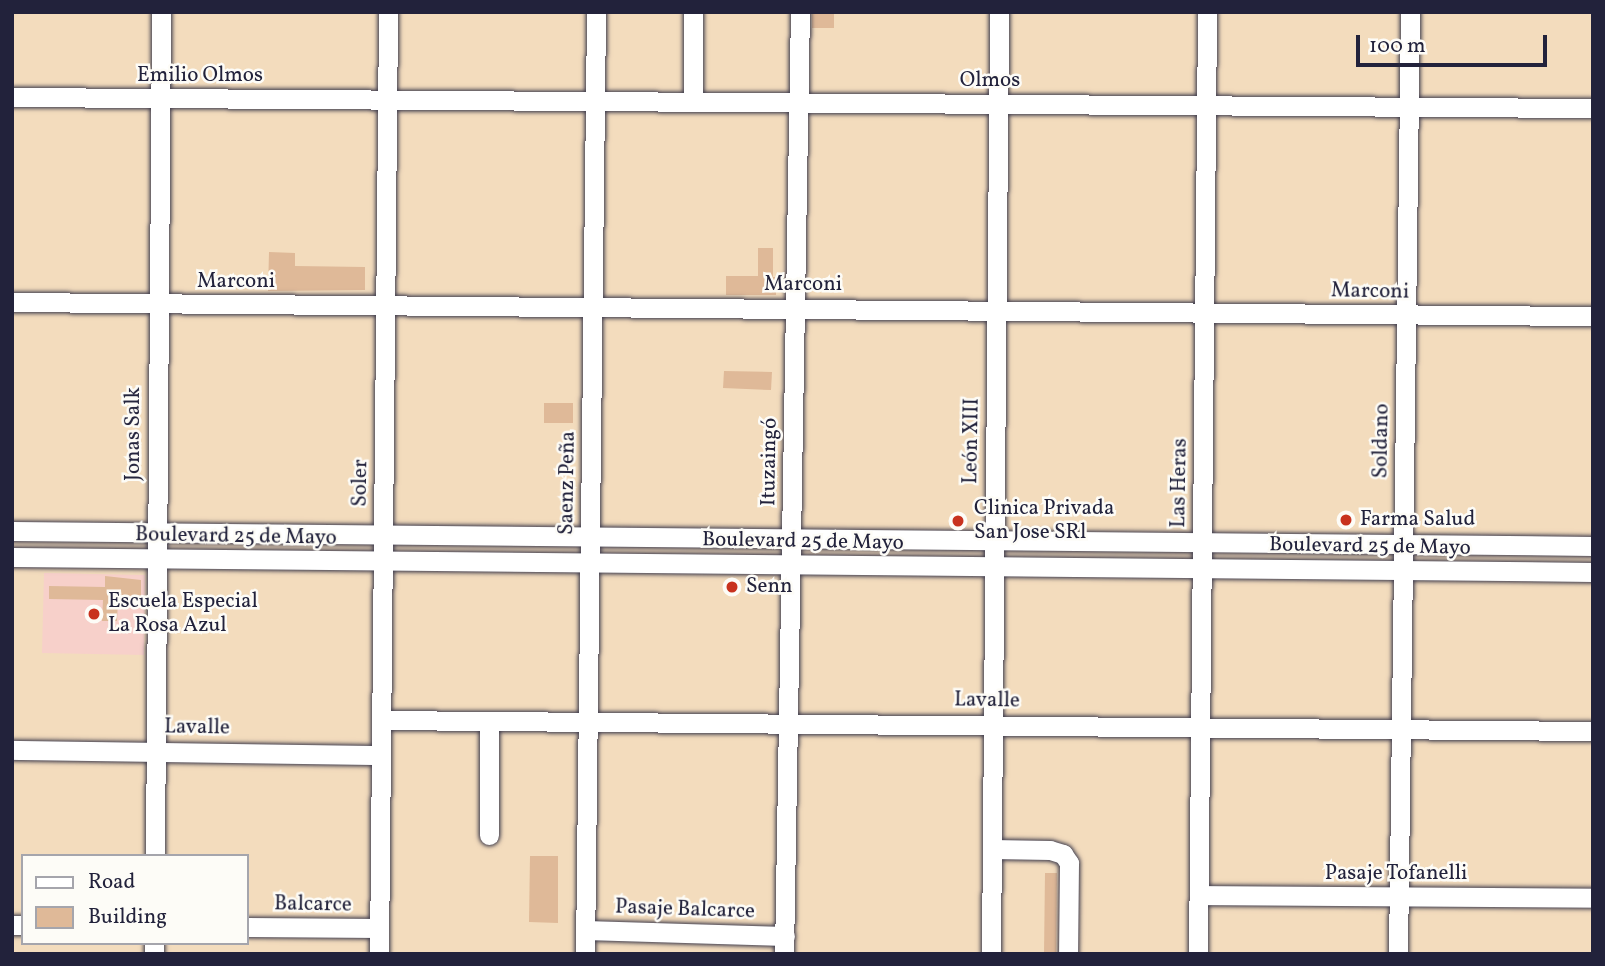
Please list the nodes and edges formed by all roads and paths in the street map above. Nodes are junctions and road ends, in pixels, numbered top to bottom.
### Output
1 (161, 12) edge
2 (388, 12) edge
3 (596, 12) edge
4 (693, 12) edge
5 (800, 12) edge
6 (999, 12) edge
7 (1207, 12) edge
8 (1410, 12) edge
9 (12, 97) edge
10 (160, 98) junction
11 (387, 100) junction
12 (595, 101) junction
13 (693, 102) junction
14 (799, 102) junction
15 (998, 104) junction
16 (1206, 105) junction
17 (1409, 107) junction
18 (1593, 108) edge
19 (12, 302) edge
20 (158, 304) junction
21 (385, 305) junction
22 (593, 307) junction
23 (795, 308) junction
24 (996, 309) junction
25 (1204, 312) junction
26 (1406, 315) junction
27 (1593, 316) edge
28 (12, 531) edge
29 (156, 533) junction
30 (383, 535) junction
31 (590, 537) junction
32 (791, 539) junction
33 (994, 541) junction
34 (1202, 543) junction
35 (1403, 544) junction
36 (1593, 546) edge
37 (12, 557) edge
38 (156, 559) junction
39 (383, 561) junction
40 (590, 563) junction
41 (791, 565) junction
42 (994, 567) junction
43 (1202, 569) junction
44 (1403, 570) junction
45 (1593, 572) edge
46 (381, 720) junction
47 (489, 721) junction
48 (588, 722) junction
49 (788, 722) junction
50 (993, 724) junction
51 (1200, 726) junction
52 (1401, 729) junction
53 (1593, 731) edge
54 (12, 750) edge
55 (155, 750) junction
56 (381, 755) junction
57 (489, 835) dead end
58 (992, 849) junction
59 (155, 854) edge
60 (1199, 895) junction
61 (1399, 896) junction
62 (1593, 898) edge
63 (248, 927) edge
64 (379, 928) junction
65 (585, 930) junction
66 (785, 945) edge
67 (379, 954) edge
68 (585, 954) edge
69 (991, 954) edge
70 (1068, 954) edge
71 (1198, 954) edge
72 (1398, 954) edge

1 - 10 street, Jonas Salk
2 - 11 street, Soler
3 - 12 street, Saenz Peña
4 - 13 street
5 - 14 street, Ituzaingó
6 - 15 street, León XIII
7 - 16 street, Las Heras
8 - 17 street, Soldano
9 - 10 street, Emilio Olmos
10 - 11 street, Emilio Olmos
10 - 20 street, Jonas Salk
11 - 12 street, Olmos
11 - 21 street, Soler
12 - 13 street, Olmos
12 - 22 street, Saenz Peña
13 - 14 street, Olmos
14 - 15 street, Olmos
14 - 23 street, Ituzaingó
15 - 16 street, Olmos
15 - 24 street, León XIII
16 - 17 street, Olmos
16 - 25 street, Las Heras
17 - 18 street, Olmos
17 - 26 street, Soldano
19 - 20 street, Marconi
20 - 21 street, Marconi
20 - 29 street, Jonas Salk
21 - 22 street, Marconi
21 - 30 street, Soler
22 - 23 street, Marconi
22 - 31 street, Saenz Peña
23 - 24 street, Marconi
23 - 32 street, Ituzaingó
24 - 25 street, Marconi
24 - 33 street, León XIII
25 - 26 street, Marconi
25 - 34 street, Las Heras
26 - 27 street, Marconi
26 - 35 street, Soldano
28 - 29 street, Boulevard 25 de Mayo
29 - 30 street, Boulevard 25 de Mayo
29 - 38 street, Jonas Salk
30 - 31 street, Boulevard 25 de Mayo
30 - 39 street, Soler
31 - 32 street, Boulevard 25 de Mayo
31 - 40 street, Saenz Peña
32 - 33 street, Boulevard 25 de Mayo
32 - 41 street, Ituzaingó
33 - 34 street, Boulevard 25 de Mayo
33 - 42 street, León XIII
34 - 35 street, Boulevard 25 de Mayo
34 - 43 street, Las Heras
35 - 36 street, Boulevard 25 de Mayo
35 - 44 street, Soldano
37 - 38 street, Boulevard 25 de Mayo
38 - 39 street, Boulevard 25 de Mayo
38 - 55 street, Jonas Salk
39 - 40 street, Boulevard 25 de Mayo
39 - 46 street, Soler
40 - 41 street, Boulevard 25 de Mayo
40 - 48 street, Saenz Peña
41 - 42 street, Boulevard 25 de Mayo
41 - 49 street, Ituzaingó
42 - 43 street, Boulevard 25 de Mayo
42 - 50 street, León XIII
43 - 44 street, Boulevard 25 de Mayo
43 - 51 street, Las Heras
44 - 45 street, Boulevard 25 de Mayo
44 - 52 street, Soldano
46 - 47 street, Lavalle
46 - 56 street, Soler
47 - 48 street, Lavalle
47 - 57 street
48 - 49 street, Lavalle
48 - 65 street, Saenz Peña
49 - 50 street, Lavalle
49 - 66 street, Ituzaingó
50 - 51 street, Lavalle
50 - 58 street, León XIII
51 - 52 street, Lavalle
51 - 60 street, Las Heras
52 - 53 street, Lavalle
52 - 61 street, Soldano
54 - 55 street, Lavalle
55 - 56 street, Lavalle
55 - 59 street, Jonas Salk
56 - 64 street, Soler
58 - 69 street, León XIII
58 - 70 street
60 - 61 street, Pasaje Tofanelli
60 - 71 street, Las Heras
61 - 62 street, Pasaje Tofanelli
61 - 72 street, Soldano
63 - 64 street, Balcarce
64 - 67 street, Soler
65 - 66 street, Pasaje Balcarce
65 - 68 street, Saenz Peña

